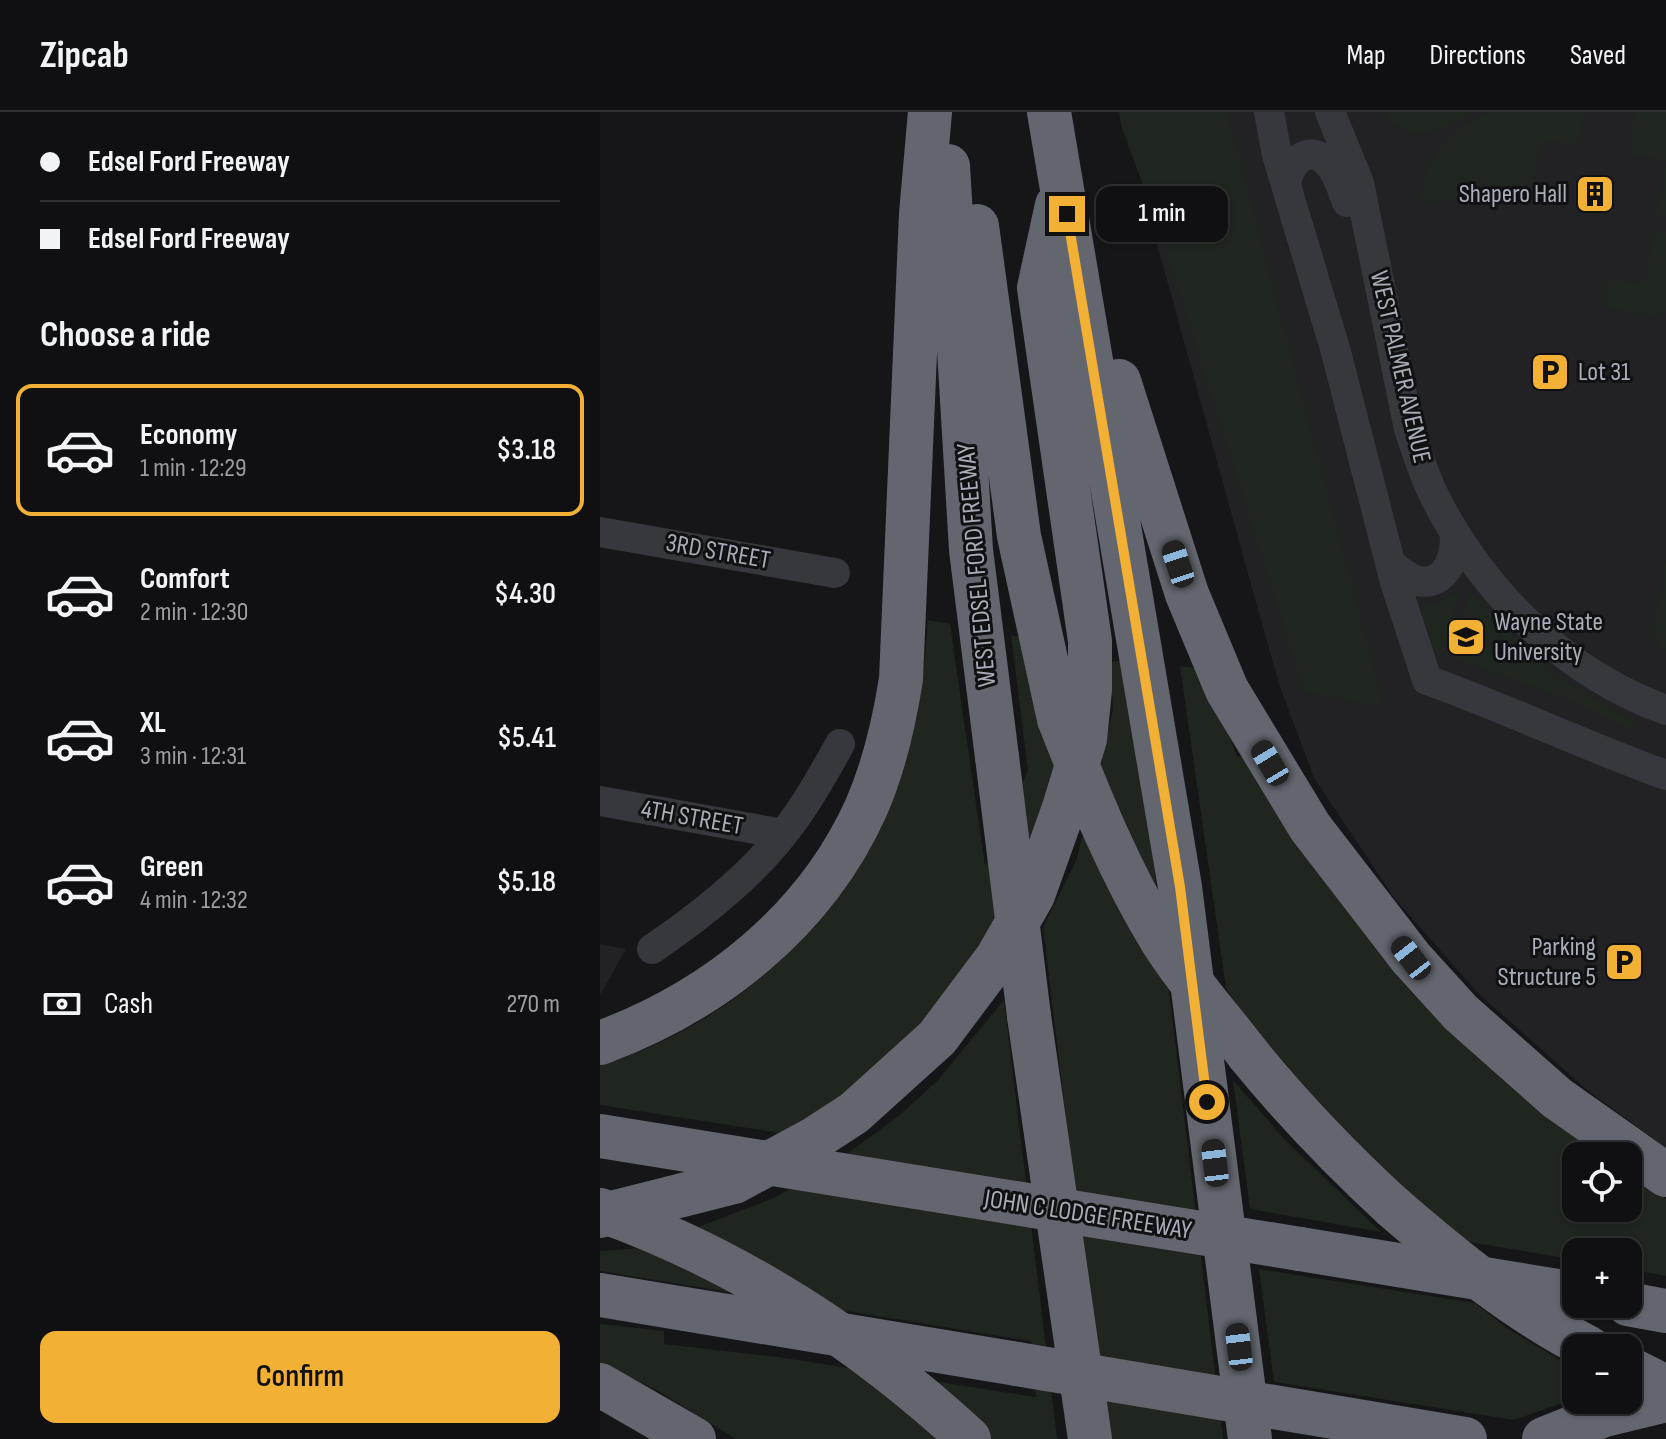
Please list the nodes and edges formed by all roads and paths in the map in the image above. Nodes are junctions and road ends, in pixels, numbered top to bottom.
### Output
1 (930, 112) edge
2 (945, 112) edge
3 (1049, 112) edge
4 (1269, 112) edge
5 (1330, 112) edge
6 (1286, 183) junction
7 (1061, 186) junction
8 (1072, 241) junction
9 (1385, 309) junction
10 (1454, 531) junction
11 (600, 532) edge
12 (1390, 563) junction
13 (835, 573) dead end
14 (1666, 710) edge
15 (840, 744) dead end
16 (1666, 775) edge
17 (600, 801) edge
18 (783, 834) junction
19 (652, 949) dead end
20 (600, 1043) edge
21 (600, 1136) edge
22 (1666, 1175) edge
23 (600, 1213) edge
24 (1562, 1292) edge
25 (600, 1295) edge
26 (1642, 1307) edge
27 (1666, 1311) edge
28 (1566, 1334) edge
29 (1642, 1375) edge
30 (600, 1385) edge
31 (1666, 1387) edge
32 (1666, 1400) edge
33 (694, 1439) edge
34 (969, 1439) edge
35 (1090, 1439) edge
36 (1250, 1439) edge
37 (1465, 1439) edge
38 (1544, 1439) edge

1 - 20 highway
2 - 28 highway, bridge
2 - 35 highway, WEST EDSEL FORD FREEWAY, bridge
3 - 7 highway
4 - 6 street
5 - 9 street, WEST PALMER AVENUE
6 - 9 street
6 - 12 street
7 - 8 highway
7 - 23 highway
8 - 22 highway
8 - 36 highway
9 - 10 street, WEST PALMER AVENUE
10 - 12 street
10 - 14 street, WEST PALMER AVENUE
11 - 13 street, 3RD STREET
12 - 16 street
15 - 18 street
17 - 18 street, 4TH STREET
18 - 19 street
21 - 24 highway, JOHN C LODGE FREEWAY, bridge
23 - 34 highway, bridge
25 - 37 highway, bridge
26 - 27 highway
29 - 31 highway
30 - 33 highway
32 - 38 highway

